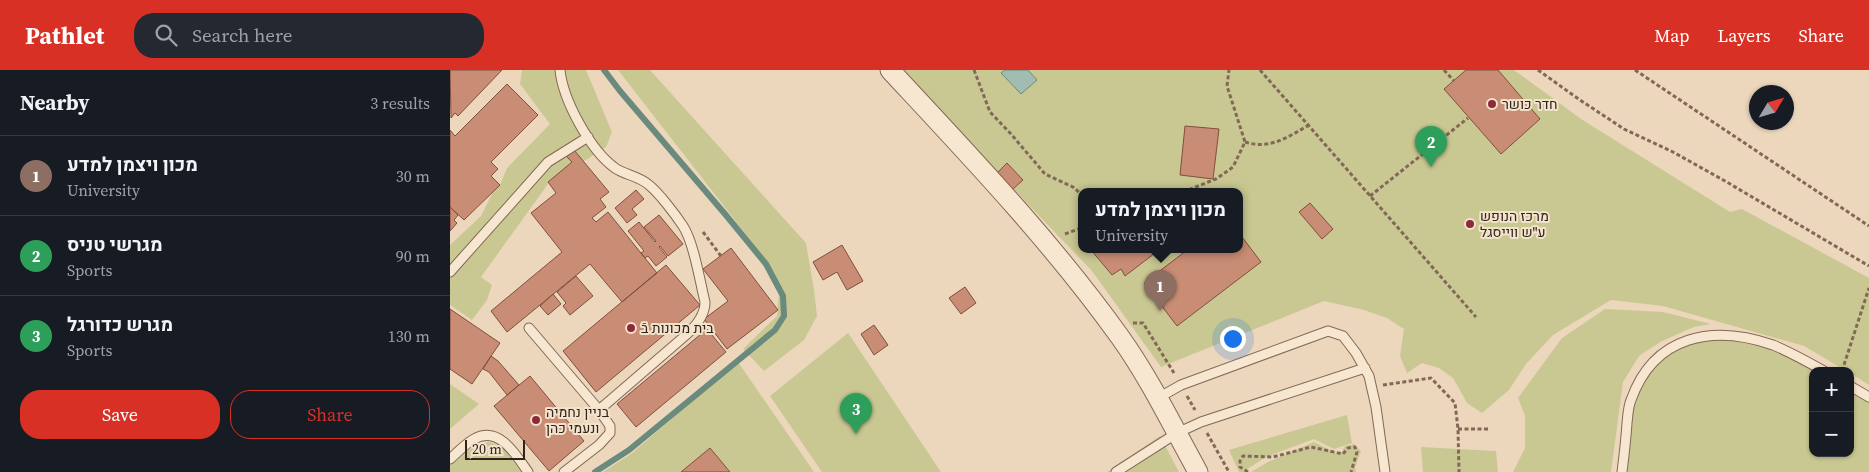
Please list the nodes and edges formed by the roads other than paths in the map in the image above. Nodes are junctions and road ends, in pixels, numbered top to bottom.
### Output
1 (560, 70) edge
2 (890, 70) edge
3 (588, 136) junction
4 (450, 272) edge
5 (529, 328) dead end
6 (1816, 367) edge
7 (1365, 368) junction
8 (1854, 388) edge
9 (1869, 397) edge
10 (1158, 398) junction
11 (599, 410) junction
12 (1177, 433) junction
13 (450, 459) edge
14 (528, 472) edge
15 (564, 472) edge
16 (1116, 472) edge
17 (1198, 472) edge
18 (1385, 472) edge
19 (1622, 472) edge

1 - 3 lane
2 - 10 street
3 - 4 lane
3 - 11 lane
5 - 11 lane
6 - 19 lane
7 - 10 lane
7 - 12 lane
7 - 18 lane
8 - 9 lane
10 - 12 street
11 - 15 lane
12 - 16 lane
12 - 17 street
13 - 14 lane

